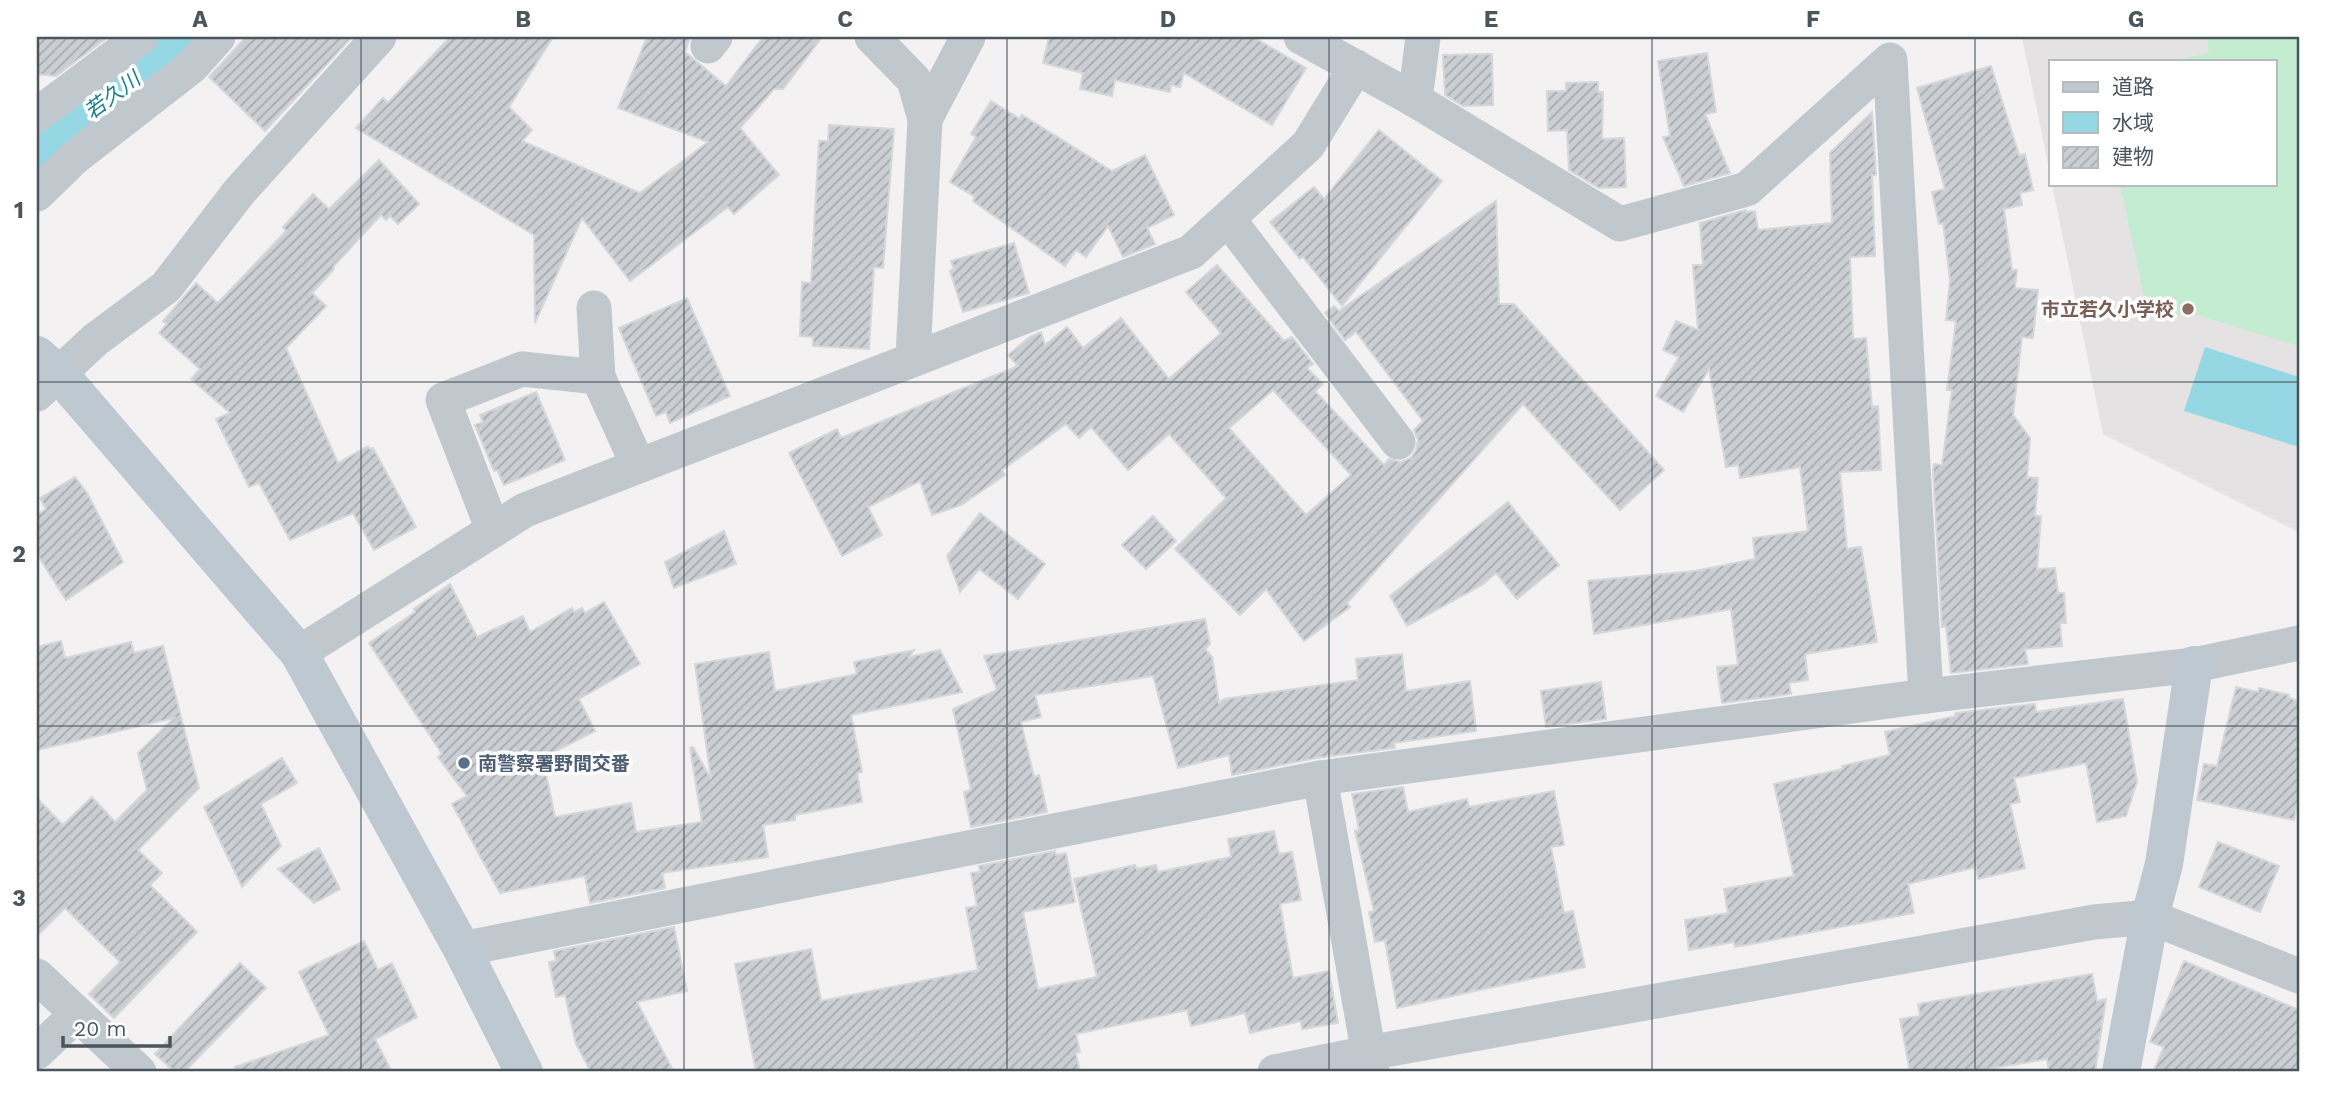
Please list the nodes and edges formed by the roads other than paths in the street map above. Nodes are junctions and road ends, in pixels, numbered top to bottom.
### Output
1 (141, 37) edge
2 (218, 37) edge
3 (379, 37) edge
4 (872, 37) edge
5 (968, 37) edge
6 (1301, 37) edge
7 (1423, 37) edge
8 (1356, 67) junction
9 (1415, 100) junction
10 (37, 115) edge
11 (925, 119) junction
12 (39, 184) edge
13 (1228, 219) junction
14 (594, 308) dead end
15 (913, 358) junction
16 (44, 374) edge
17 (598, 377) junction
18 (1398, 442) dead end
19 (638, 466) junction
20 (493, 530) junction
21 (2299, 643) edge
22 (299, 653) junction
23 (2194, 665) junction
24 (1926, 696) junction
25 (1320, 778) junction
26 (2150, 917) junction
27 (462, 949) junction
28 (37, 975) edge
29 (2299, 976) edge
30 (77, 1014) junction
31 (37, 1052) edge
32 (1370, 1063) edge
33 (139, 1072) edge
34 (523, 1072) edge
35 (1275, 1072) edge
36 (2121, 1072) edge

1 - 10 street
2 - 12 street
3 - 16 street
4 - 11 street
5 - 11 street
6 - 8 street
7 - 9 street
8 - 9 street
8 - 13 street
9 - 24 street
11 - 15 street
13 - 15 street
13 - 18 street
14 - 17 street
15 - 19 street
16 - 22 street
17 - 19 street
17 - 20 street
19 - 20 street
20 - 22 street
21 - 23 street
22 - 27 street
23 - 24 street
23 - 26 street
24 - 25 street
25 - 27 street
25 - 32 street
26 - 29 street
26 - 32 street
26 - 36 street
27 - 34 street
28 - 30 street
30 - 31 street
30 - 33 street
32 - 35 street

